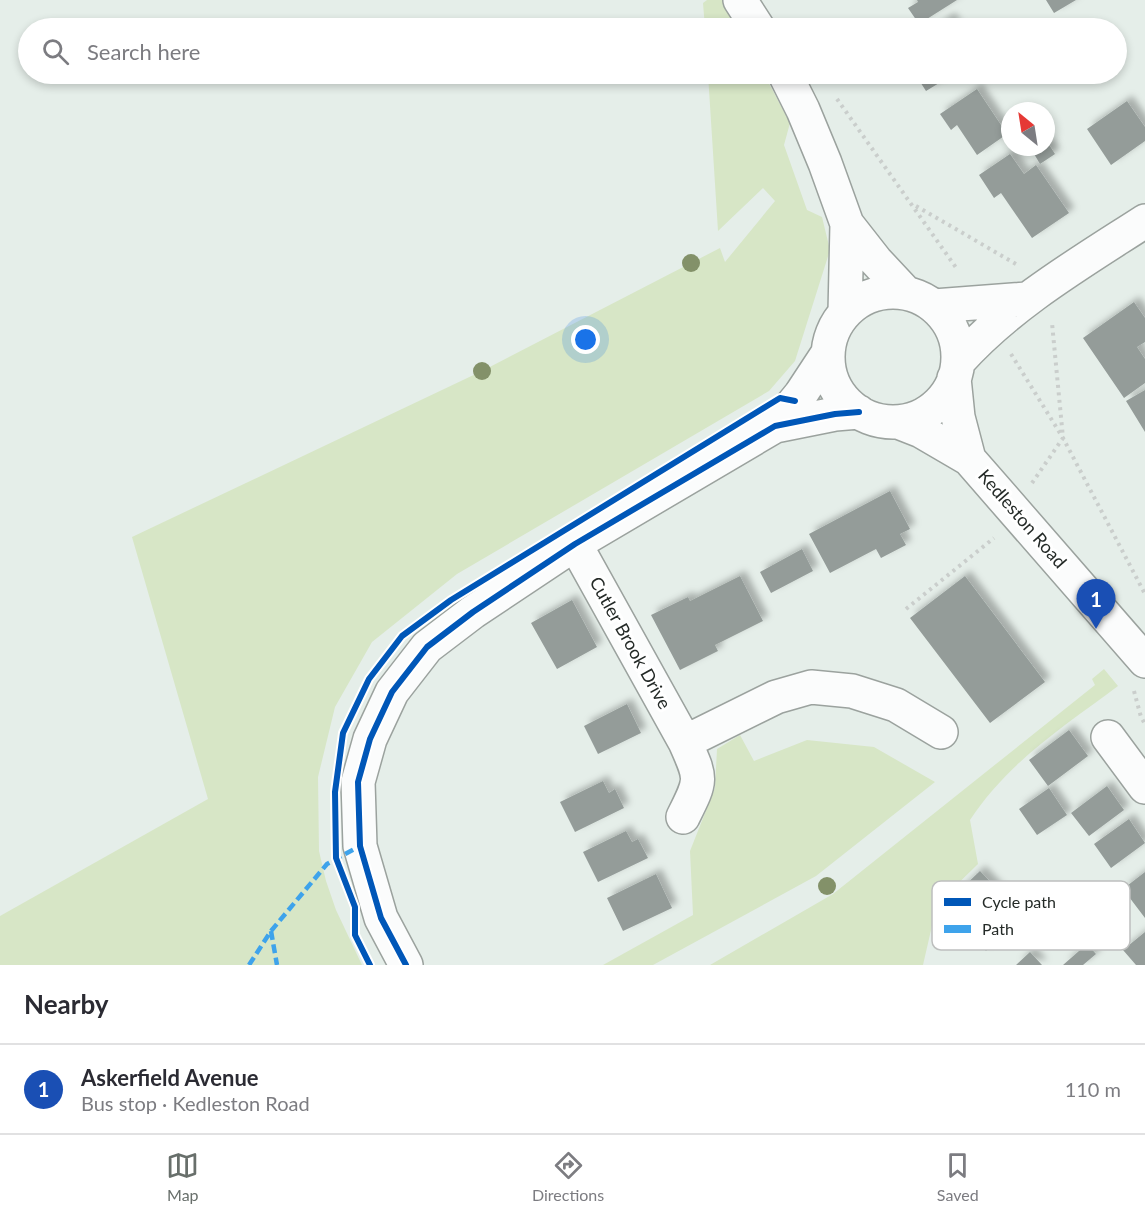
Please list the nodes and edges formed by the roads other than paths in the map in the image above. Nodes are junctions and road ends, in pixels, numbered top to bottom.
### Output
1 (740, 0) edge
2 (752, 18) edge
3 (789, 84) edge
4 (1145, 221) edge
5 (847, 224) junction
6 (919, 299) junction
7 (1026, 299) junction
8 (845, 313) junction
9 (828, 353) junction
10 (956, 370) junction
11 (859, 412) junction
12 (898, 422) junction
13 (775, 426) junction
14 (969, 459) junction
15 (575, 544) junction
16 (1145, 661) edge
17 (941, 732) dead end
18 (1108, 738) dead end
19 (685, 742) junction
20 (1145, 787) edge
21 (683, 817) dead end
22 (406, 965) edge

1 - 2 street
3 - 5 street
4 - 7 street
5 - 6 street
5 - 8 street
6 - 7 street
6 - 8 street
6 - 10 street
7 - 10 street
8 - 9 street
9 - 11 street
9 - 13 street
10 - 12 street
10 - 14 street, Kedleston Road
11 - 12 street
11 - 13 street
12 - 14 street, Kedleston Road
13 - 15 street
14 - 16 street, Kedleston Road
15 - 19 street, Cutler Brook Drive
15 - 22 street
17 - 19 street
18 - 20 street
19 - 21 street, Cutler Brook Drive

